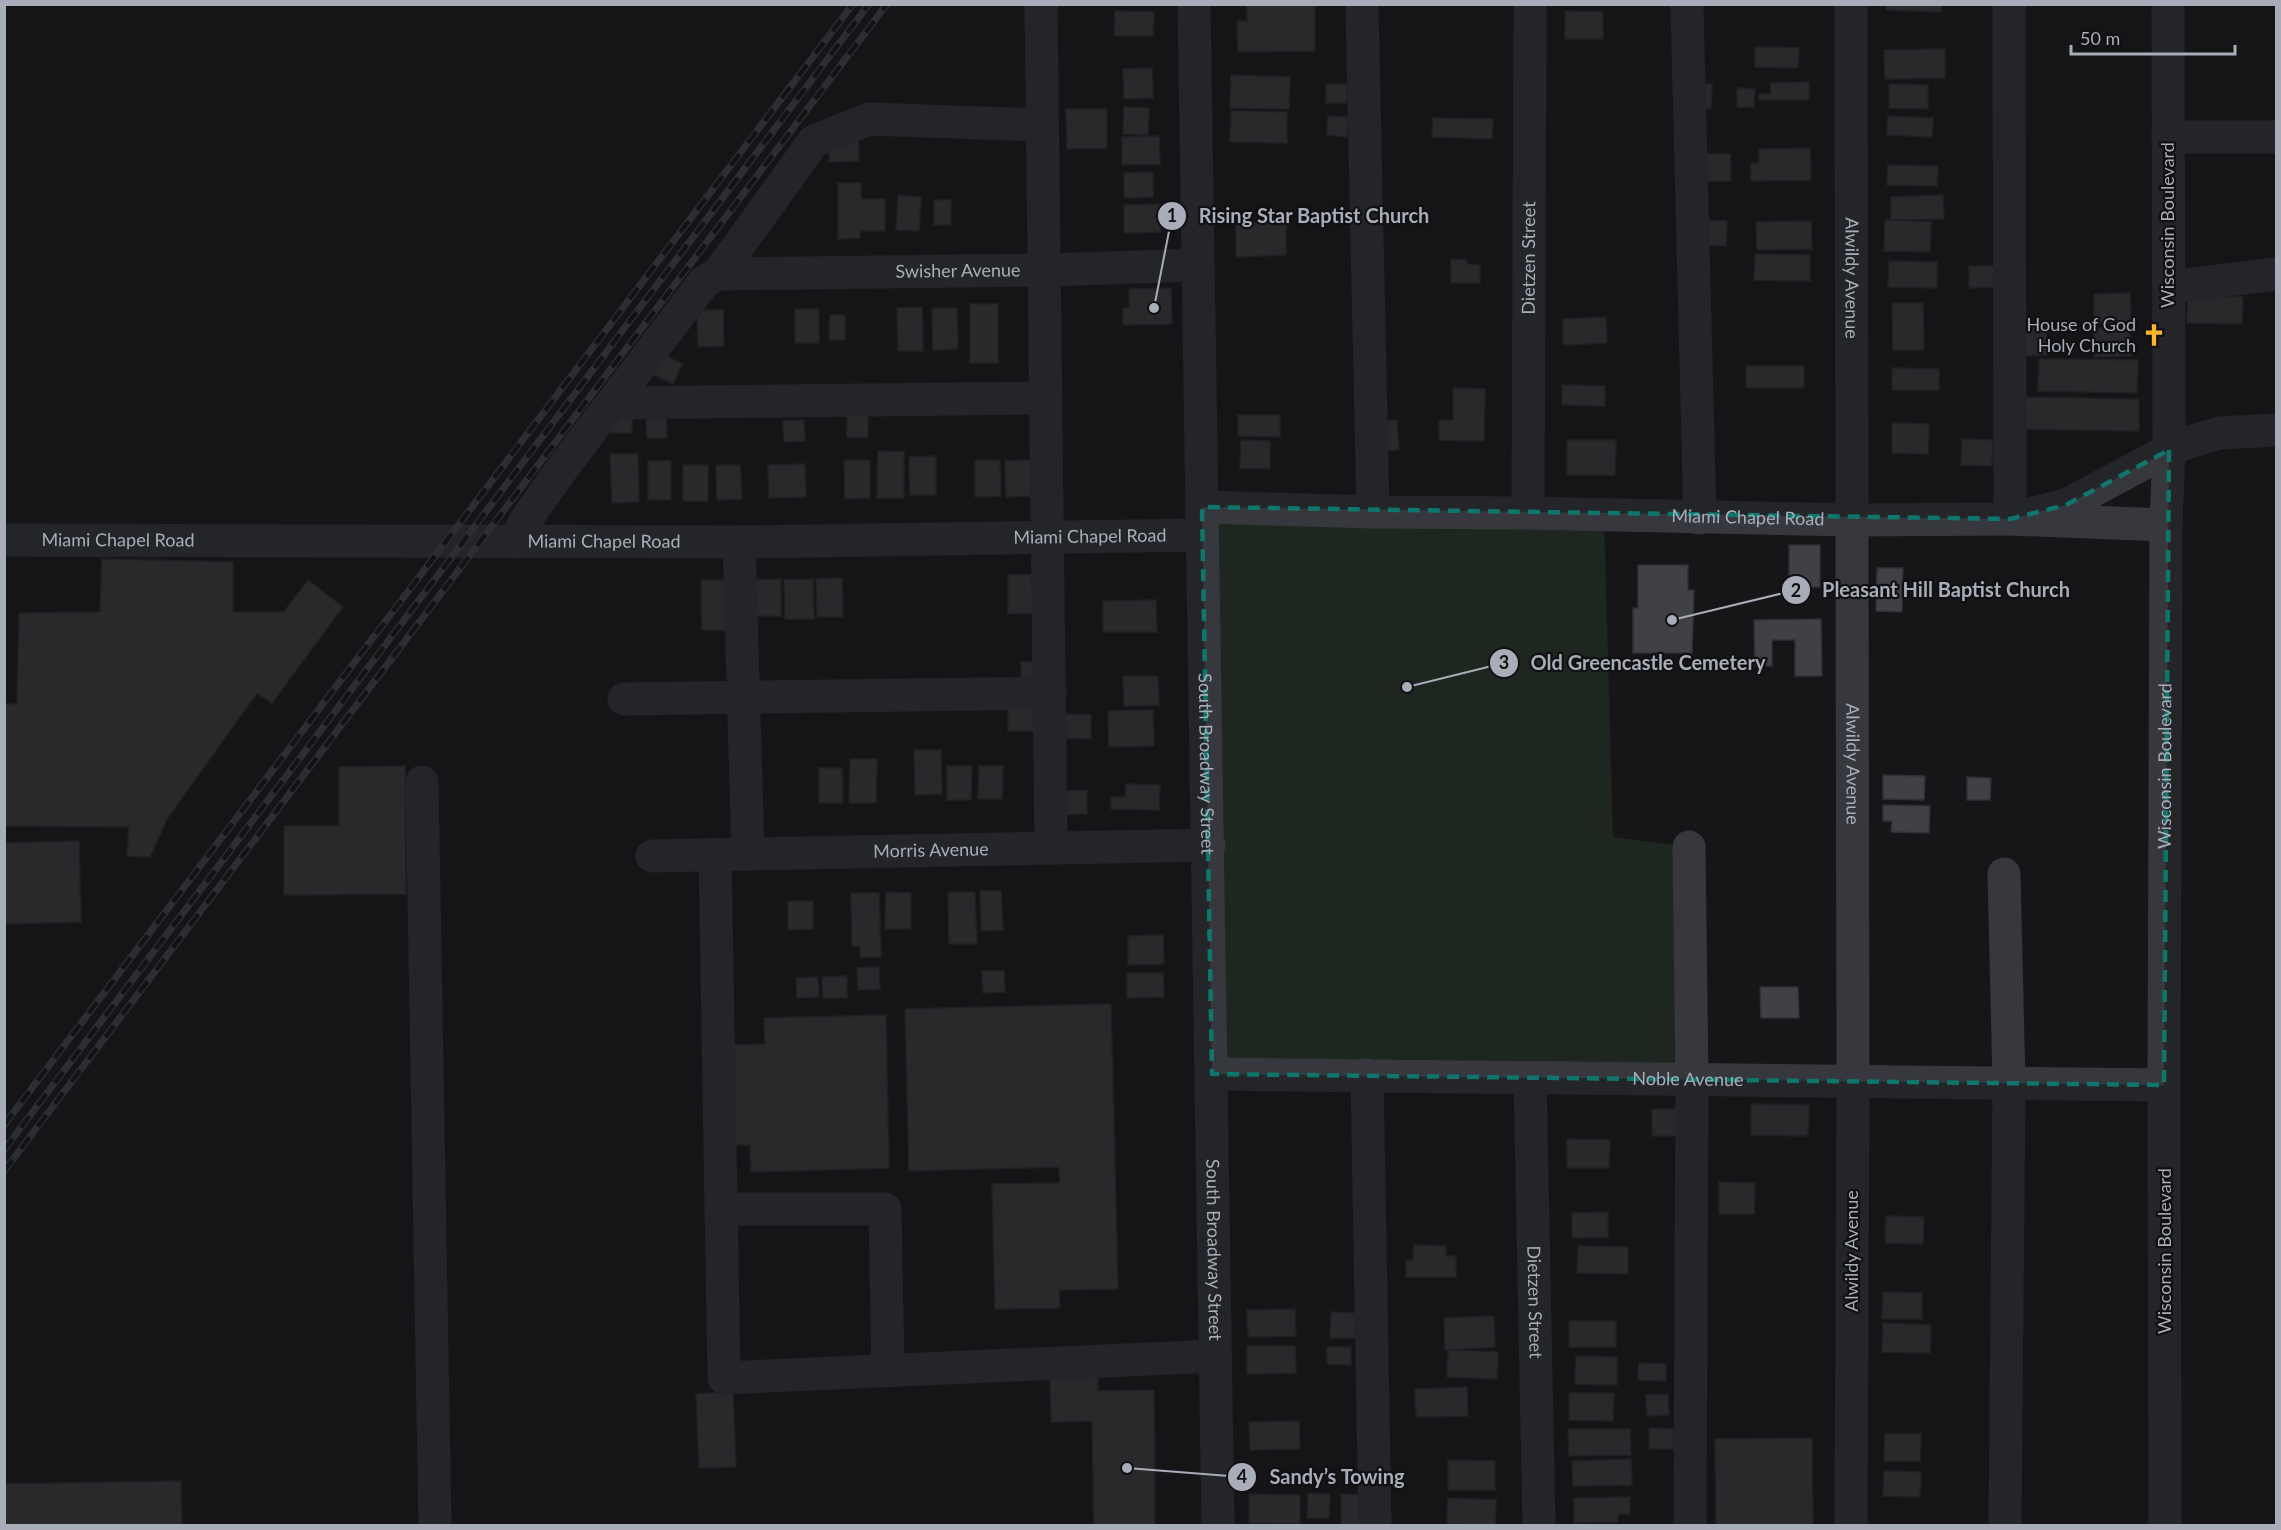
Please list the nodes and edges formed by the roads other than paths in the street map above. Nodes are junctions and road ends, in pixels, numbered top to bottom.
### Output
1 (1041, 4) edge
2 (1194, 4) edge
3 (1530, 4) edge
4 (1851, 4) edge
5 (2009, 4) edge
6 (2168, 4) edge
7 (1362, 8) dead end
8 (1687, 8) dead end
9 (1042, 124) junction
10 (2277, 136) edge
11 (2168, 137) junction
12 (1198, 265) junction
13 (1044, 270) junction
14 (718, 274) junction
15 (2277, 274) edge
16 (2169, 287) junction
17 (1046, 398) junction
18 (614, 403) junction
19 (2277, 430) edge
20 (2169, 450) junction
21 (1373, 512) junction
22 (1528, 513) junction
23 (1700, 518) junction
24 (2010, 519) junction
25 (1851, 520) junction
26 (1202, 521) junction
27 (2166, 525) junction
28 (1048, 537) junction
29 (4, 540) edge
30 (515, 542) junction
31 (739, 542) junction
32 (1050, 693) junction
33 (742, 698) junction
34 (624, 699) dead end
35 (422, 782) dead end
36 (1209, 845) junction
37 (1689, 847) dead end
38 (1052, 848) junction
39 (715, 854) junction
40 (748, 854) junction
41 (652, 855) dead end
42 (2004, 874) dead end
43 (1212, 1074) junction
44 (1367, 1075) junction
45 (1530, 1078) junction
46 (1692, 1079) junction
47 (1853, 1080) junction
48 (2009, 1083) junction
49 (2164, 1085) junction
50 (721, 1209) junction
51 (1215, 1356) junction
52 (888, 1371) junction
53 (435, 1526) edge
54 (1218, 1526) edge
55 (1376, 1526) edge
56 (1539, 1526) edge
57 (1690, 1526) edge
58 (1851, 1526) edge
59 (2005, 1526) edge
60 (2165, 1526) edge

1 - 9 street
2 - 12 street, South Broadway Street
3 - 22 street, Dietzen Street
4 - 25 street, Alwildy Avenue
5 - 24 street
6 - 11 street, Wisconsin Boulevard
7 - 21 street
8 - 23 street
9 - 13 street
9 - 14 street
10 - 11 street
11 - 16 street, Wisconsin Boulevard
12 - 13 street, Swisher Avenue
12 - 26 street, South Broadway Street
13 - 14 street, Swisher Avenue
13 - 17 street
14 - 18 street
15 - 16 street
16 - 20 street, Wisconsin Boulevard
17 - 18 street
17 - 28 street
18 - 30 street
19 - 20 street, Miami Chapel Road
20 - 24 street, Miami Chapel Road
20 - 27 street, Wisconsin Boulevard
21 - 22 street, Miami Chapel Road
21 - 26 street, Miami Chapel Road
22 - 23 street, Miami Chapel Road
23 - 25 street, Miami Chapel Road
24 - 25 street, Miami Chapel Road
24 - 27 street
25 - 47 street, Alwildy Avenue
26 - 28 street, Miami Chapel Road
26 - 36 street, South Broadway Street
27 - 49 street, Wisconsin Boulevard
28 - 31 street, Miami Chapel Road
28 - 32 street
29 - 30 street, Miami Chapel Road
30 - 31 street, Miami Chapel Road
31 - 33 street
32 - 33 street
32 - 38 street
33 - 34 street
33 - 40 street
35 - 53 street
36 - 38 street, Morris Avenue
36 - 43 street, South Broadway Street
37 - 46 street
38 - 40 street, Morris Avenue
39 - 40 street, Morris Avenue
39 - 41 street, Morris Avenue
39 - 50 street
42 - 48 street
43 - 44 street, Noble Avenue
43 - 51 street, South Broadway Street
44 - 45 street, Noble Avenue
44 - 55 street
45 - 46 street, Noble Avenue
45 - 56 street, Dietzen Street
46 - 47 street, Noble Avenue
46 - 57 street
47 - 48 street, Noble Avenue
47 - 58 street, Alwildy Avenue
48 - 49 street, Noble Avenue
48 - 59 street
49 - 60 street, Wisconsin Boulevard
50 - 52 street
50 - 52 street
51 - 52 street
51 - 54 street, South Broadway Street

